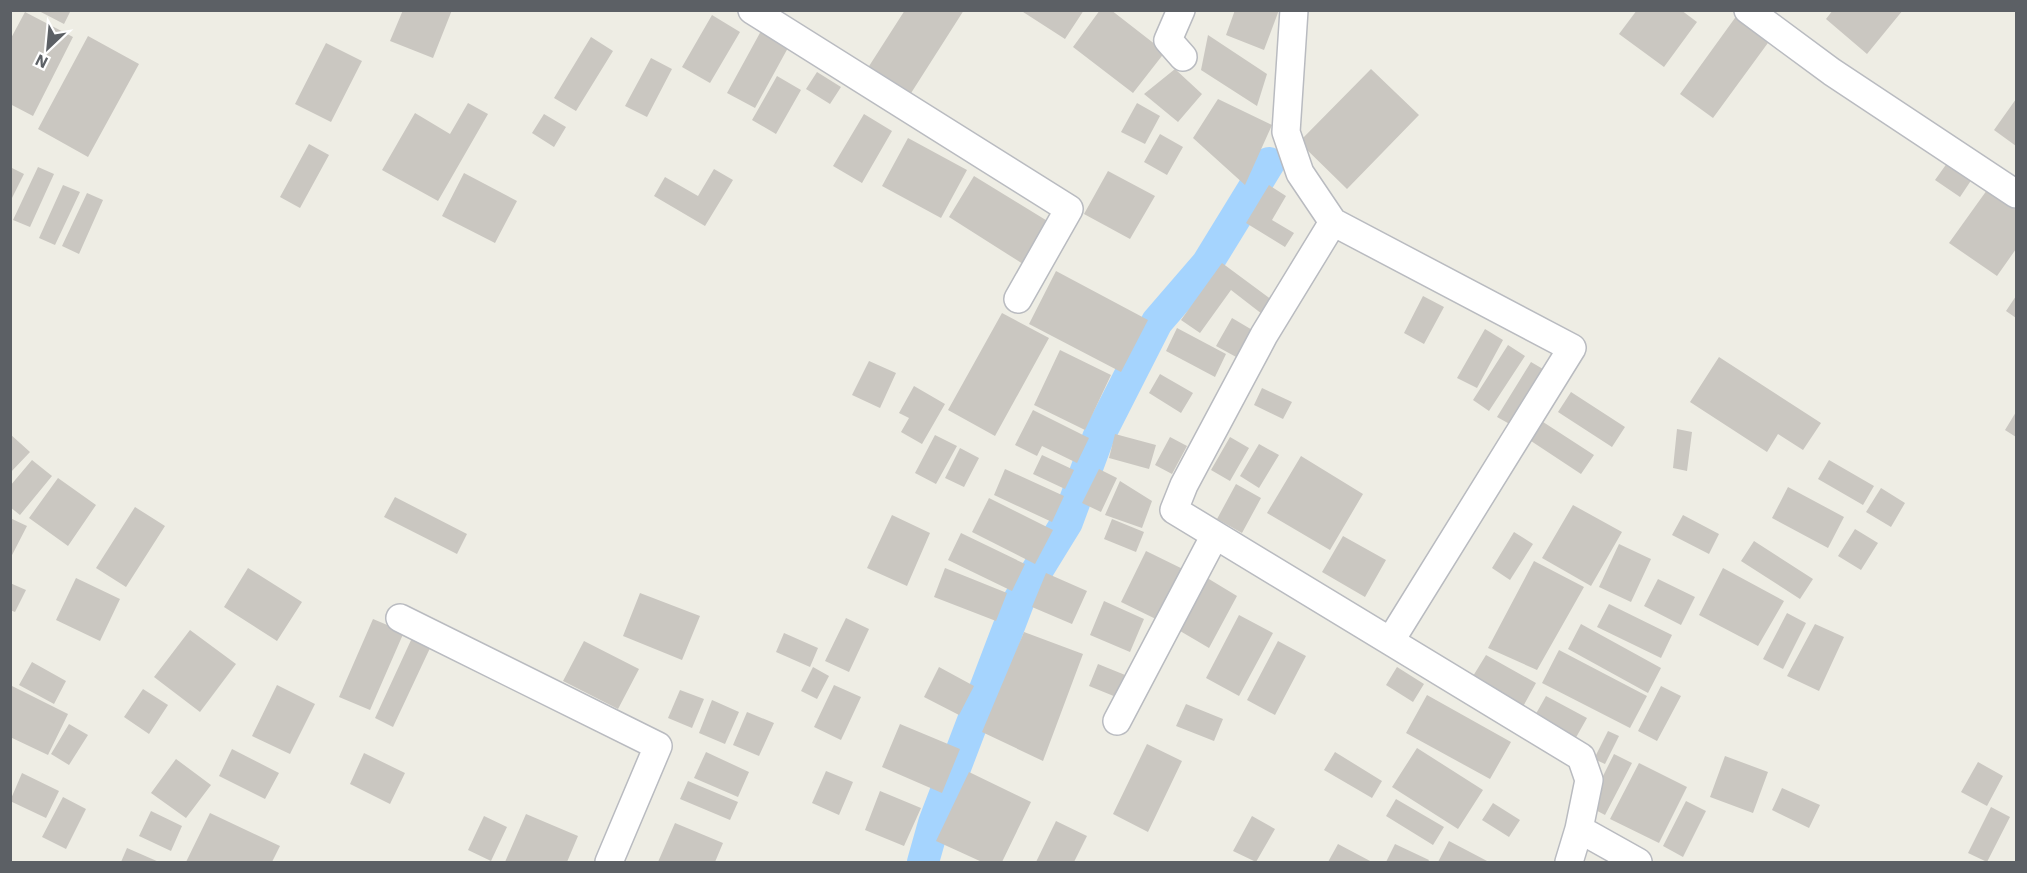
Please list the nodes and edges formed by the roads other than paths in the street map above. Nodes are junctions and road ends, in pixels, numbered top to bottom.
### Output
1 (752, 10) edge
2 (1181, 10) edge
3 (1294, 10) edge
4 (1748, 10) edge
5 (1183, 57) dead end
6 (2016, 194) edge
7 (1333, 222) junction
8 (1018, 300) dead end
9 (1215, 535) junction
10 (400, 618) dead end
11 (1391, 640) junction
12 (1117, 721) dead end
13 (1579, 829) junction
14 (609, 862) edge
15 (1569, 862) edge
16 (1638, 862) edge

1 - 8 street
2 - 5 street
3 - 7 street
4 - 6 street
7 - 9 street
7 - 11 street
9 - 11 street
9 - 12 street
10 - 14 street
11 - 13 street
13 - 15 street
13 - 16 street

